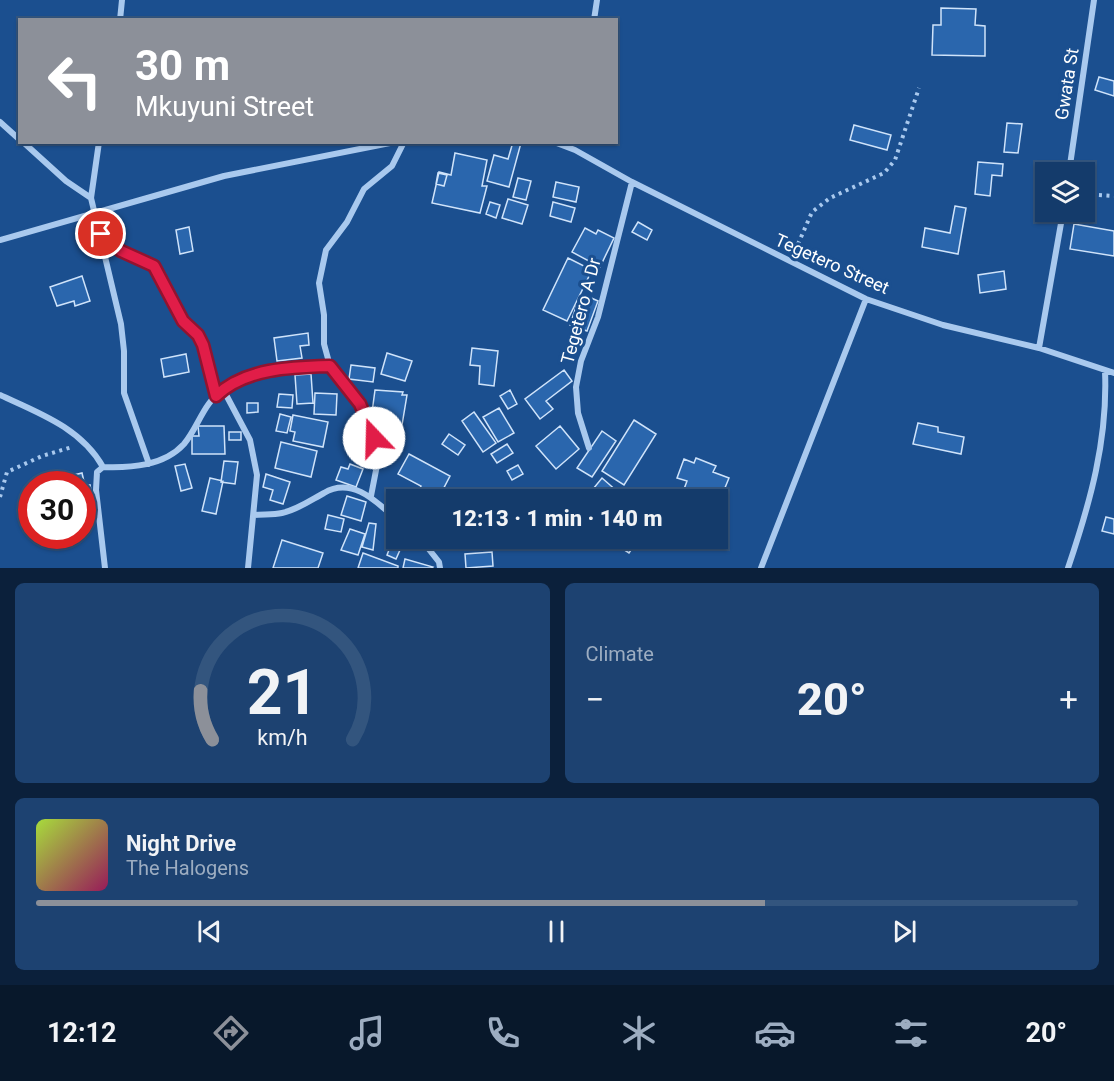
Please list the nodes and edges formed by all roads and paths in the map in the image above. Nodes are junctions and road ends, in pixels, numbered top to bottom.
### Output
1 (122, 0) edge
2 (597, 0) edge
3 (1094, 0) edge
4 (120, 18) edge
5 (594, 18) edge
6 (919, 88) dead end
7 (0, 122) edge
8 (18, 138) edge
9 (24, 144) edge
10 (99, 144) edge
11 (385, 144) edge
12 (403, 144) edge
13 (576, 146) edge
14 (1070, 162) edge
15 (632, 182) junction
16 (1095, 195) edge
17 (1114, 196) edge
18 (91, 198) junction
19 (95, 213) junction
20 (1060, 222) edge
21 (101, 234) junction
22 (0, 240) edge
23 (791, 264) junction
24 (866, 299) junction
25 (1039, 348) junction
26 (330, 366) junction
27 (1105, 371) junction
28 (1114, 372) edge
29 (223, 389) junction
30 (0, 395) edge
31 (216, 396) junction
32 (87, 443) junction
33 (589, 448) dead end
34 (149, 464) junction
35 (103, 467) junction
36 (0, 496) edge
37 (371, 496) junction
38 (386, 510) edge
39 (254, 515) junction
40 (429, 549) edge
41 (105, 568) edge
42 (248, 568) edge
43 (440, 568) edge
44 (761, 568) edge
45 (1068, 568) edge

1 - 4 street
2 - 5 street
3 - 14 street, Gwata St
6 - 23 path
7 - 8 street
9 - 18 street
10 - 18 street
11 - 19 street
12 - 26 street
13 - 15 street, Tegetero Street
15 - 23 street, Tegetero Street
15 - 33 street, Tegetero A Dr
16 - 17 path
18 - 19 street
19 - 21 street
19 - 22 street
20 - 25 street
21 - 31 street
21 - 34 street
23 - 24 street, Tegetero Street
24 - 25 street, Tegetero Street
24 - 44 street
25 - 27 street, Tegetero Street
26 - 29 street
26 - 37 street
27 - 28 street, Tegetero Street
27 - 45 street
29 - 31 street
29 - 39 street
30 - 32 street
31 - 34 street
32 - 35 street
32 - 36 path
34 - 35 street
35 - 41 street
37 - 38 street
37 - 39 street
39 - 42 street
40 - 43 street

